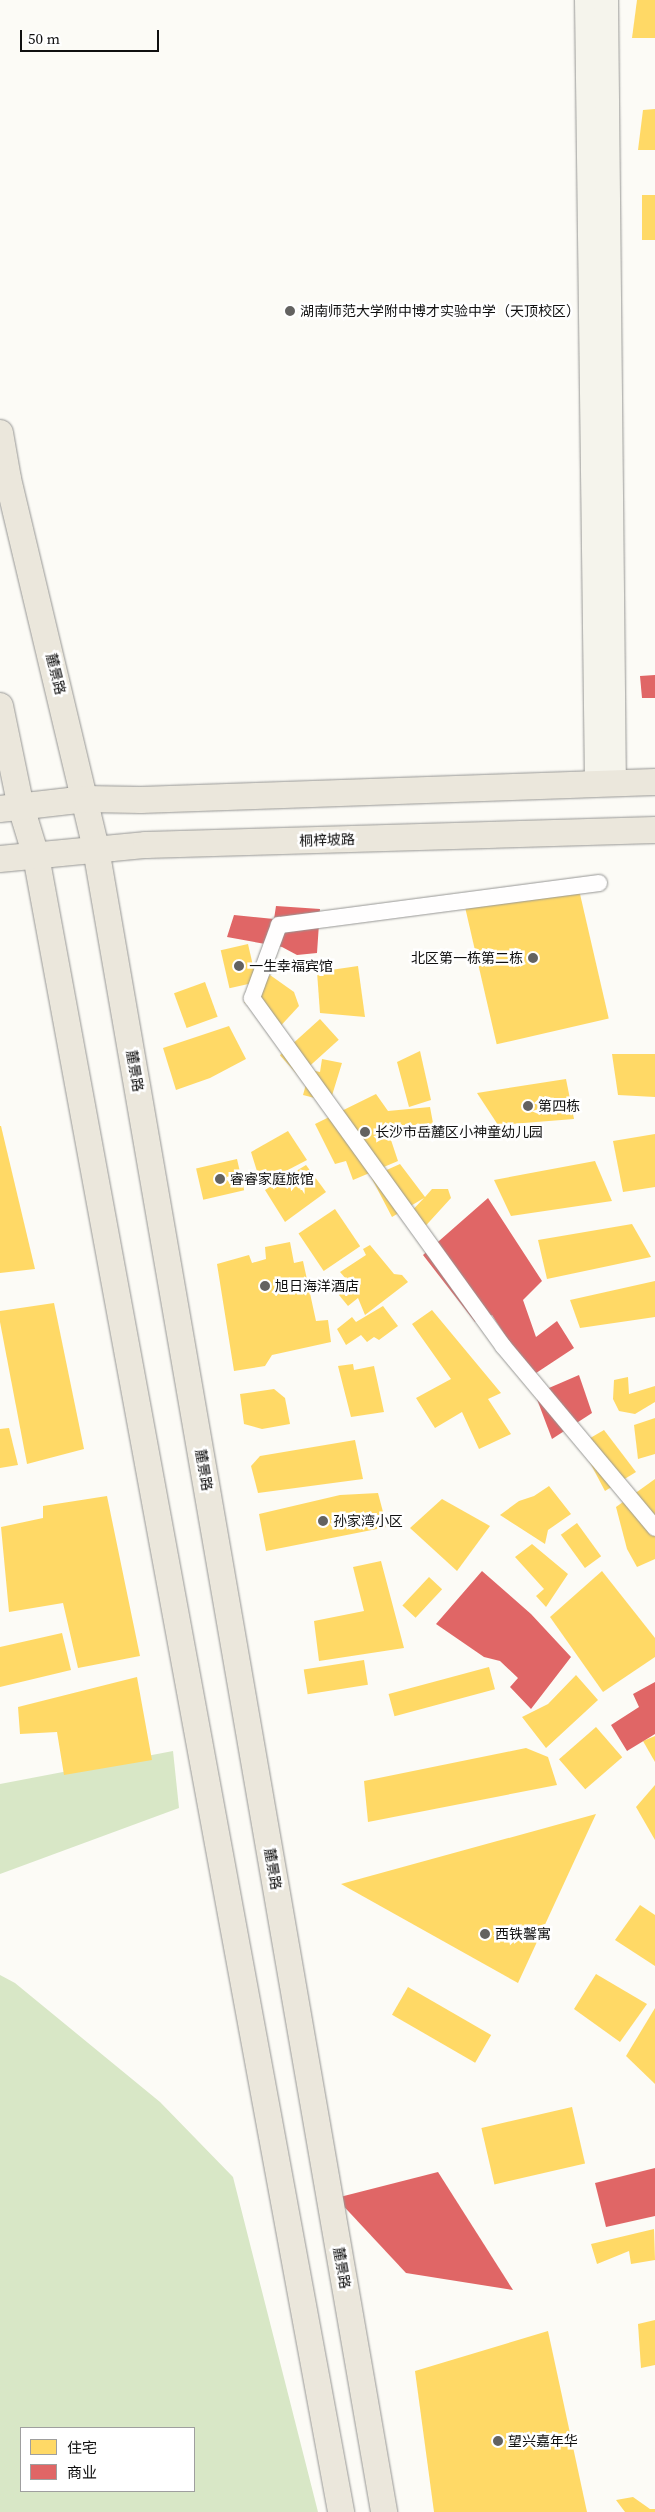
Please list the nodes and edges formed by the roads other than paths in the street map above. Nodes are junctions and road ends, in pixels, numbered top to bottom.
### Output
1 (587, 0) edge
2 (606, 0) edge
3 (0, 433) edge
4 (0, 706) edge
5 (655, 782) edge
6 (606, 784) junction
7 (86, 799) junction
8 (10, 808) edge
9 (655, 830) edge
10 (96, 849) junction
11 (36, 856) junction
12 (0, 860) edge
13 (599, 883) dead end
14 (655, 1528) edge
15 (341, 2512) edge
16 (384, 2512) edge

1 - 6 street
2 - 6 street
3 - 7 main road, 麓景路
4 - 8 main road
5 - 6 main road
6 - 7 main road
7 - 8 main road
7 - 10 main road, 麓景路
8 - 11 main road
9 - 10 main road, 桐梓坡路
10 - 11 main road, 桐梓坡路
10 - 16 main road, 麓景路
11 - 12 main road, 桐梓坡路
11 - 15 main road
13 - 14 street

